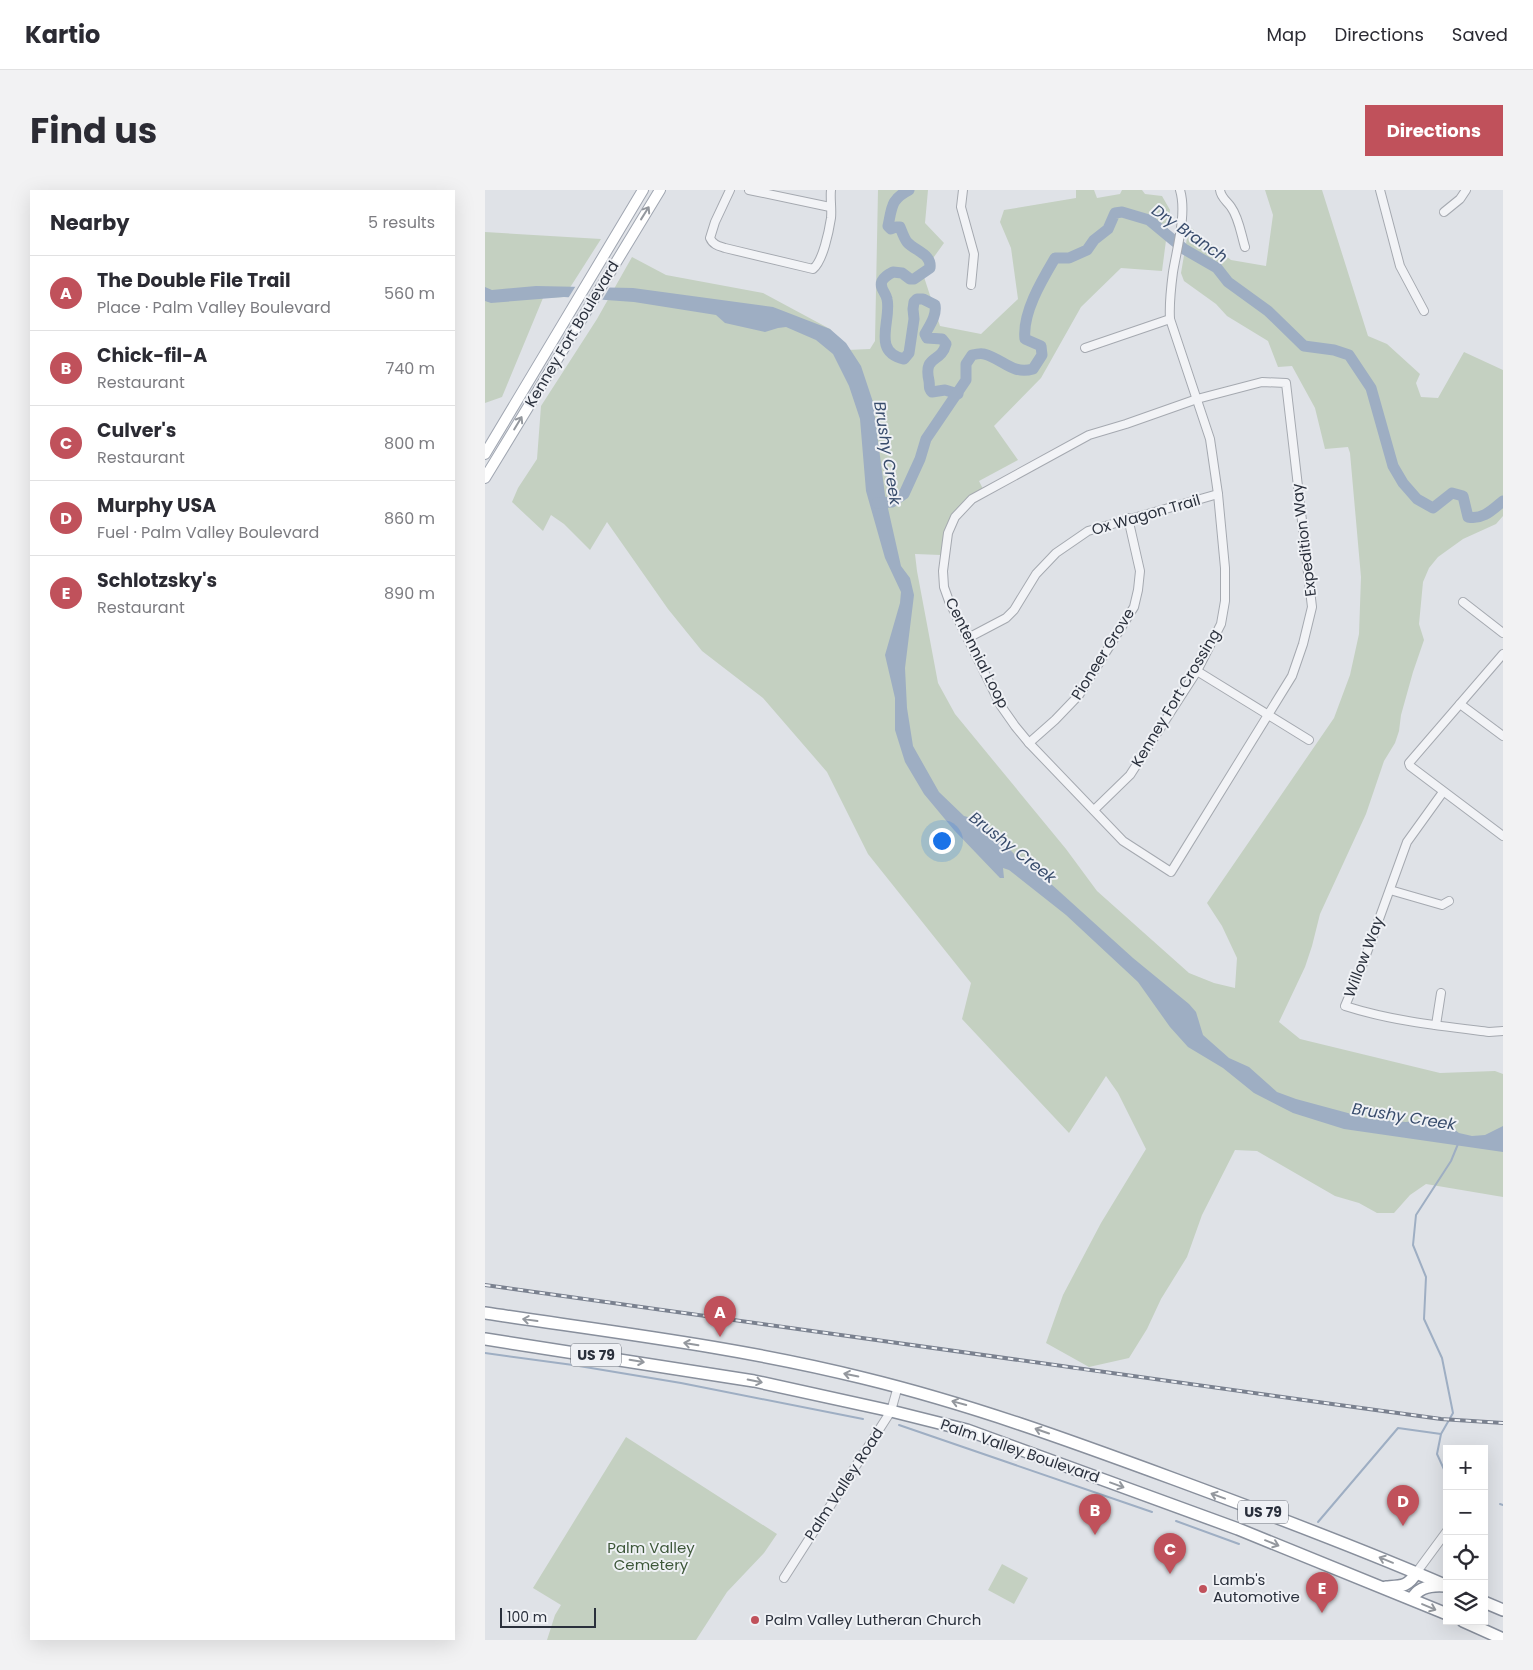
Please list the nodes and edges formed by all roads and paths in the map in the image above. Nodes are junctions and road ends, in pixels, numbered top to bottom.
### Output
1 (643, 190) edge
2 (660, 190) edge
3 (730, 190) edge
4 (749, 190) edge
5 (831, 190) edge
6 (963, 190) edge
7 (1180, 190) edge
8 (1220, 190) edge
9 (1380, 190) edge
10 (1466, 190) edge
11 (830, 207) junction
12 (1444, 212) dead end
13 (1245, 247) dead end
14 (971, 285) dead end
15 (1424, 311) dead end
16 (1170, 319) junction
17 (1085, 348) dead end
18 (1197, 399) junction
19 (485, 454) edge
20 (485, 478) edge
21 (1218, 494) junction
22 (1128, 518) junction
23 (1463, 602) dead end
24 (1503, 633) edge
25 (968, 638) junction
26 (1503, 654) edge
27 (1197, 671) junction
28 (1460, 704) junction
29 (1268, 715) junction
30 (1503, 736) edge
31 (1309, 740) dead end
32 (1029, 743) junction
33 (1443, 792) junction
34 (1094, 810) junction
35 (1503, 836) edge
36 (1171, 872) joint
37 (1390, 890) junction
38 (1449, 900) dead end
39 (1441, 993) dead end
40 (1436, 1025) junction
41 (1503, 1031) edge
42 (485, 1313) edge
43 (485, 1339) edge
44 (898, 1386) junction
45 (891, 1411) junction
46 (1444, 1535) edge
47 (1416, 1573) junction
48 (784, 1578) dead end
49 (1443, 1584) edge
50 (1443, 1586) edge
51 (1382, 1587) junction
52 (1412, 1599) junction
53 (1488, 1604) edge
54 (1503, 1610) edge
55 (1443, 1612) edge
56 (1472, 1625) edge
57 (1503, 1639) edge

1 - 19 main road, Kenney Fort Boulevard
20 -> 2 main road, Kenney Fort Boulevard
3 - 11 street
4 - 11 street
5 - 11 street
6 - 14 street
7 - 16 street, Kenney Fort Crossing
8 - 13 street
9 - 15 street
10 - 12 street
16 - 17 street
16 - 18 street, Kenney Fort Crossing
18 - 21 street, Kenney Fort Crossing
18 - 25 street, Centennial Loop
18 - 29 street, Expedition Way
21 - 22 street, Ox Wagon Trail
21 - 27 street, Kenney Fort Crossing
22 - 25 street, Ox Wagon Trail
22 - 32 street, Pioneer Grove
23 - 24 street
25 - 32 street, Centennial Loop
26 - 28 street
27 - 29 street
27 - 34 street, Kenney Fort Crossing
28 - 30 street
28 - 33 street
29 - 31 street
29 - 36 street, Expedition Way
32 - 34 street, Centennial Loop
33 - 35 street
33 - 37 street, Willow Way
34 - 36 street, Centennial Loop
37 - 38 street
37 - 40 street, Willow Way
39 - 40 street
40 - 41 street, Willow Way
44 -> 42 highway, Palm Valley Boulevard / US 79
43 -> 45 highway, Palm Valley Boulevard / US 79
44 - 45 street, Palm Valley Road
47 -> 44 highway, Palm Valley Boulevard / US 79
45 - 48 street, Palm Valley Road
45 -> 51 highway, Palm Valley Boulevard / US 79
46 - 47 street
47 - 49 highway, Palm Valley Boulevard / US 79
47 - 51 highway
50 - 52 highway
51 - 52 highway, Palm Valley Boulevard / US 79
52 -> 55 highway, Palm Valley Boulevard / US 79
53 - 54 highway
56 - 57 highway

